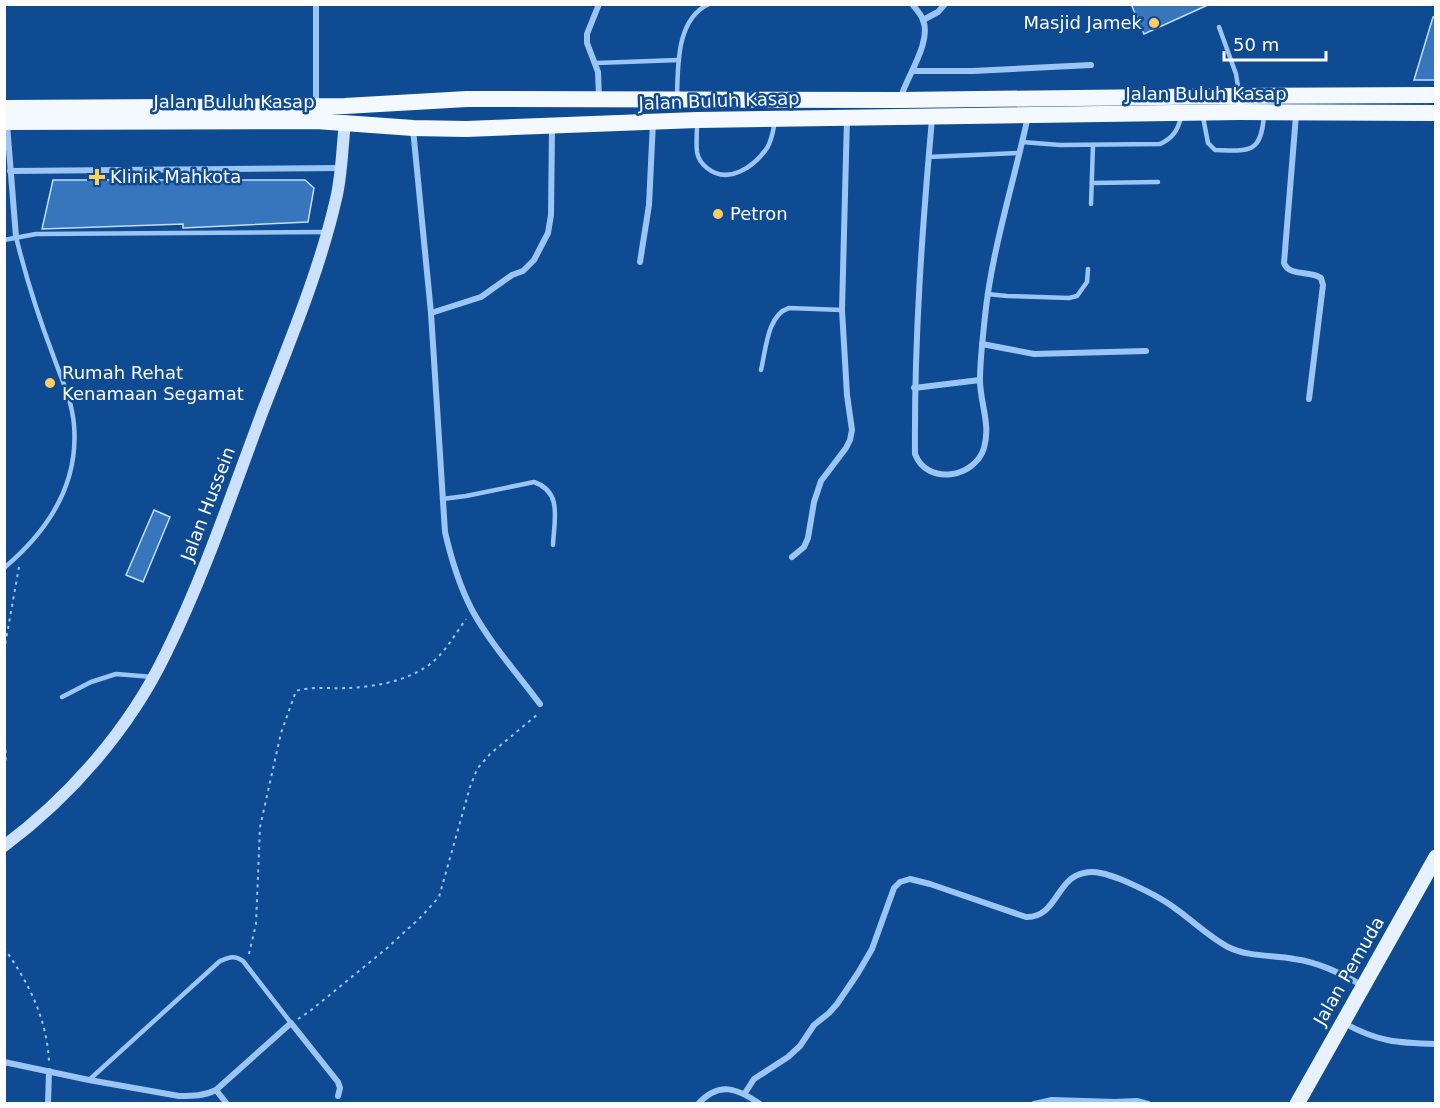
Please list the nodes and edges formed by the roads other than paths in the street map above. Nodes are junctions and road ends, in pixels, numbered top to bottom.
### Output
1 (316, 4) edge
2 (599, 4) edge
3 (709, 4) edge
4 (912, 4) edge
5 (945, 4) edge
6 (923, 20) junction
7 (1219, 27) dead end
8 (679, 60) junction
9 (596, 63) junction
10 (1091, 65) dead end
11 (913, 71) junction
12 (1436, 95) edge
13 (1239, 96) junction
14 (467, 99) junction
15 (676, 99) junction
16 (599, 100) junction
17 (901, 100) junction
18 (316, 106) junction
19 (1203, 112) junction
20 (1264, 112) junction
21 (1296, 112) junction
22 (1181, 113) junction
23 (1436, 113) edge
24 (5, 115) edge
25 (1028, 115) junction
26 (932, 116) junction
27 (847, 117) junction
28 (775, 118) junction
29 (697, 120) junction
30 (653, 122) junction
31 (345, 123) junction
32 (552, 126) junction
33 (413, 128) junction
34 (466, 129) junction
35 (1022, 142) junction
36 (1093, 145) junction
37 (1020, 153) junction
38 (928, 157) junction
39 (340, 168) junction
40 (10, 171) junction
41 (1158, 182) dead end
42 (1092, 183) junction
43 (1091, 204) dead end
44 (327, 232) junction
45 (16, 237) junction
46 (4, 240) edge
47 (640, 262) dead end
48 (1088, 269) dead end
49 (987, 294) junction
50 (842, 310) junction
51 (431, 313) junction
52 (982, 344) junction
53 (1146, 351) dead end
54 (761, 370) dead end
55 (980, 380) junction
56 (914, 387) junction
57 (1309, 399) dead end
58 (442, 499) junction
59 (553, 545) dead end
60 (792, 557) dead end
61 (4, 568) edge
62 (153, 677) junction
63 (62, 697) dead end
64 (540, 704) road end
65 (4, 846) edge
66 (1436, 857) edge
67 (1363, 985) junction
68 (1342, 1022) junction
69 (291, 1023) junction
70 (1436, 1044) edge
71 (4, 1062) edge
72 (50, 1071) junction
73 (89, 1080) junction
74 (216, 1090) junction
75 (745, 1093) junction
76 (338, 1096) dead end
77 (48, 1104) edge
78 (227, 1104) edge
79 (698, 1104) edge
80 (760, 1104) edge
81 (1034, 1104) edge
82 (1149, 1104) edge
83 (1297, 1104) edge

1 - 18 street
2 - 9 street
3 - 8 lane
4 - 6 street
5 - 6 street
6 - 11 street
7 - 13 lane
8 - 9 lane
8 - 15 lane
9 - 16 street
10 - 11 street
11 - 17 street
12 - 13 highway, Jalan Buluh Kasap
13 - 17 highway, Jalan Buluh Kasap
14 - 16 highway, Jalan Buluh Kasap
14 - 18 highway, Jalan Buluh Kasap
14 - 34 highway
15 - 16 highway, Jalan Buluh Kasap
15 - 17 highway, Jalan Buluh Kasap
18 - 24 highway, Jalan Buluh Kasap
19 - 20 highway, Jalan Buluh Kasap
19 - 20 lane
19 - 22 highway, Jalan Buluh Kasap
20 - 21 highway, Jalan Buluh Kasap
21 - 23 highway, Jalan Buluh Kasap
21 - 57 street
22 - 25 highway, Jalan Buluh Kasap
22 - 36 lane
24 - 31 highway, Jalan Buluh Kasap
24 - 40 street
25 - 26 highway, Jalan Buluh Kasap
25 - 35 street
26 - 27 highway, Jalan Buluh Kasap
26 - 38 street
27 - 28 highway, Jalan Buluh Kasap
27 - 50 street
28 - 29 highway, Jalan Buluh Kasap
28 - 29 lane
29 - 30 highway, Jalan Buluh Kasap
30 - 32 highway, Jalan Buluh Kasap
30 - 47 street
31 - 33 highway, Jalan Buluh Kasap
31 - 39 main road, Jalan Hussein
32 - 34 highway, Jalan Buluh Kasap
32 - 51 street
33 - 34 highway, Jalan Buluh Kasap
33 - 51 street
35 - 36 lane
35 - 37 street
36 - 42 lane
37 - 38 lane
37 - 49 street
38 - 56 street
39 - 40 street
39 - 44 main road, Jalan Hussein
40 - 45 street
41 - 42 lane
42 - 43 lane
44 - 45 lane
44 - 62 main road, Jalan Hussein
45 - 46 lane
45 - 61 lane
48 - 49 lane
49 - 52 street
50 - 54 lane
50 - 60 street
51 - 58 street
52 - 53 street
52 - 55 street
55 - 56 street
55 - 56 street
58 - 59 lane
58 - 64 street
62 - 63 lane
62 - 65 main road, Jalan Hussein
66 - 67 main road, Jalan Pemuda
67 - 68 main road, Jalan Pemuda
67 - 75 street
68 - 70 street
68 - 83 main road, Jalan Pemuda
69 - 73 lane
69 - 74 street
69 - 76 street
71 - 72 street
72 - 73 street
72 - 77 street
73 - 74 street
74 - 78 street
75 - 79 street
75 - 80 street
81 - 82 street

